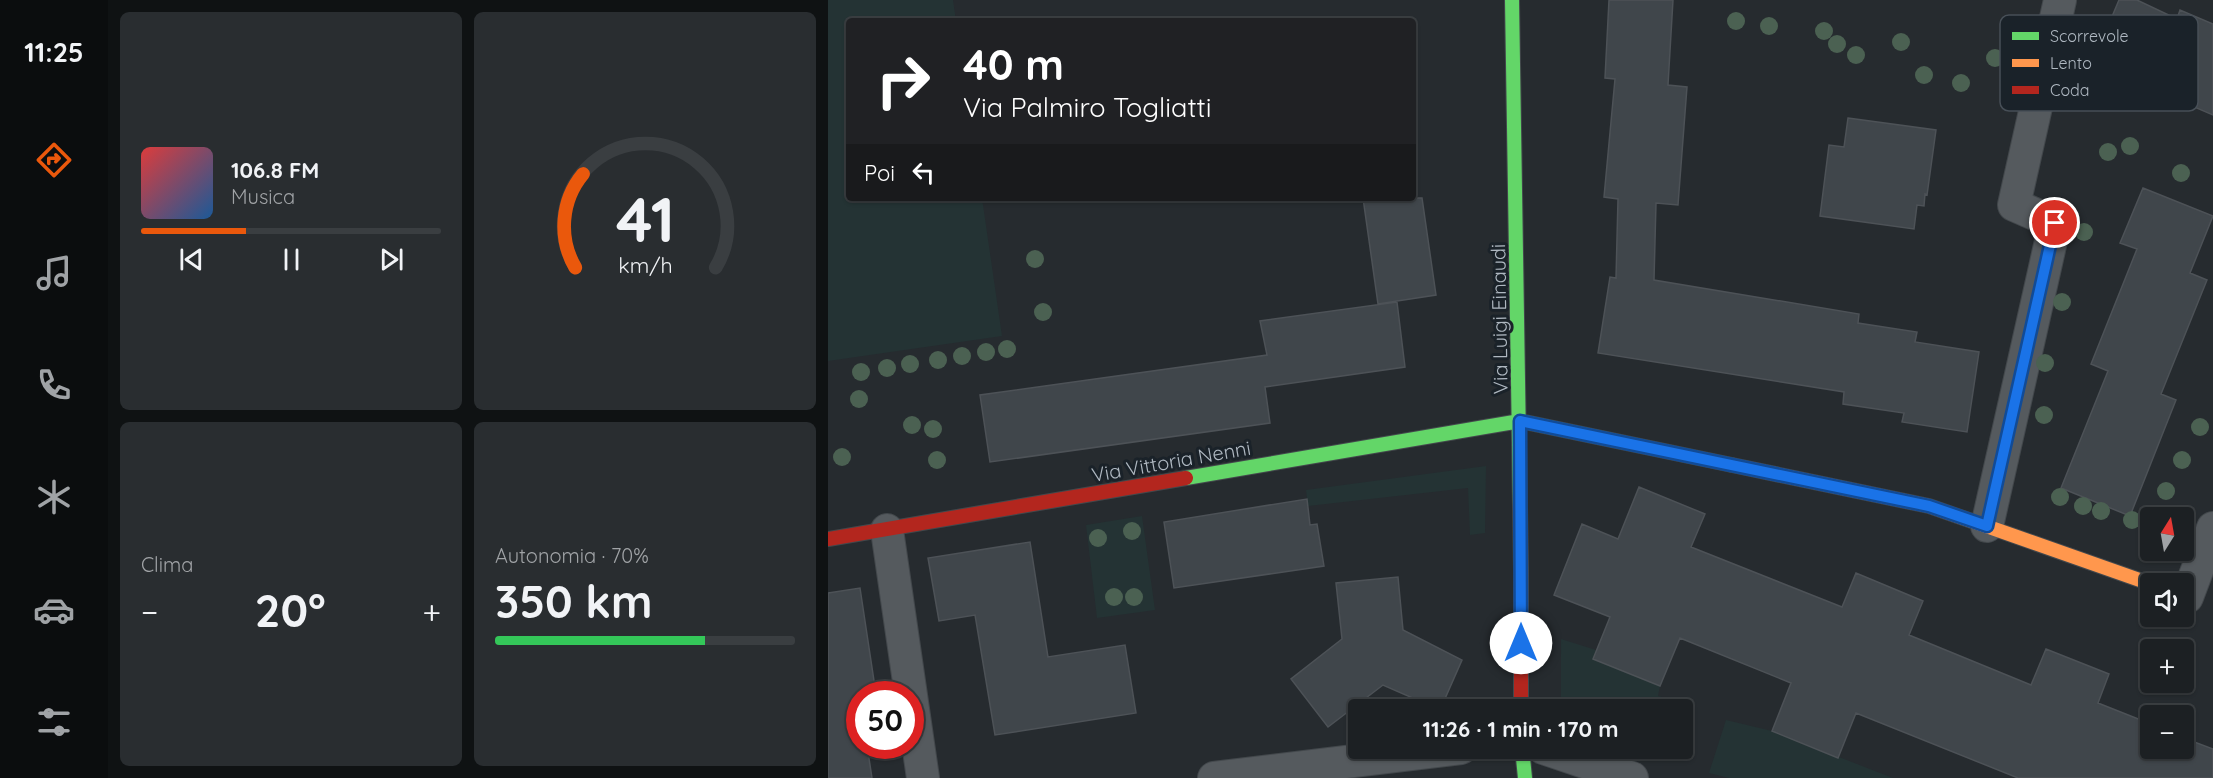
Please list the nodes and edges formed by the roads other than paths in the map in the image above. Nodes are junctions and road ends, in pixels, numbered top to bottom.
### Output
1 (1512, 0) edge
2 (2060, 0) edge
3 (2057, 15) edge
4 (2035, 111) edge
5 (1520, 421) junction
6 (1987, 526) junction
7 (2213, 528) edge
8 (887, 530) junction
9 (828, 539) edge
10 (2140, 580) edge
11 (2195, 600) edge
12 (1521, 699) edge
13 (1370, 759) edge
14 (1523, 759) edge
15 (1576, 759) edge
16 (923, 778) edge
17 (1214, 778) edge
18 (1525, 778) edge
19 (1632, 778) edge

1 - 5 street, Via Luigi Einaudi
2 - 3 street
4 - 6 street
5 - 6 street
5 - 8 street, Via Vittoria Nenni
5 - 12 street, Via Luigi Einaudi
6 - 10 street
7 - 11 street
8 - 9 street, Via Vittoria Nenni
8 - 16 street
13 - 17 street
14 - 18 street
15 - 19 street

